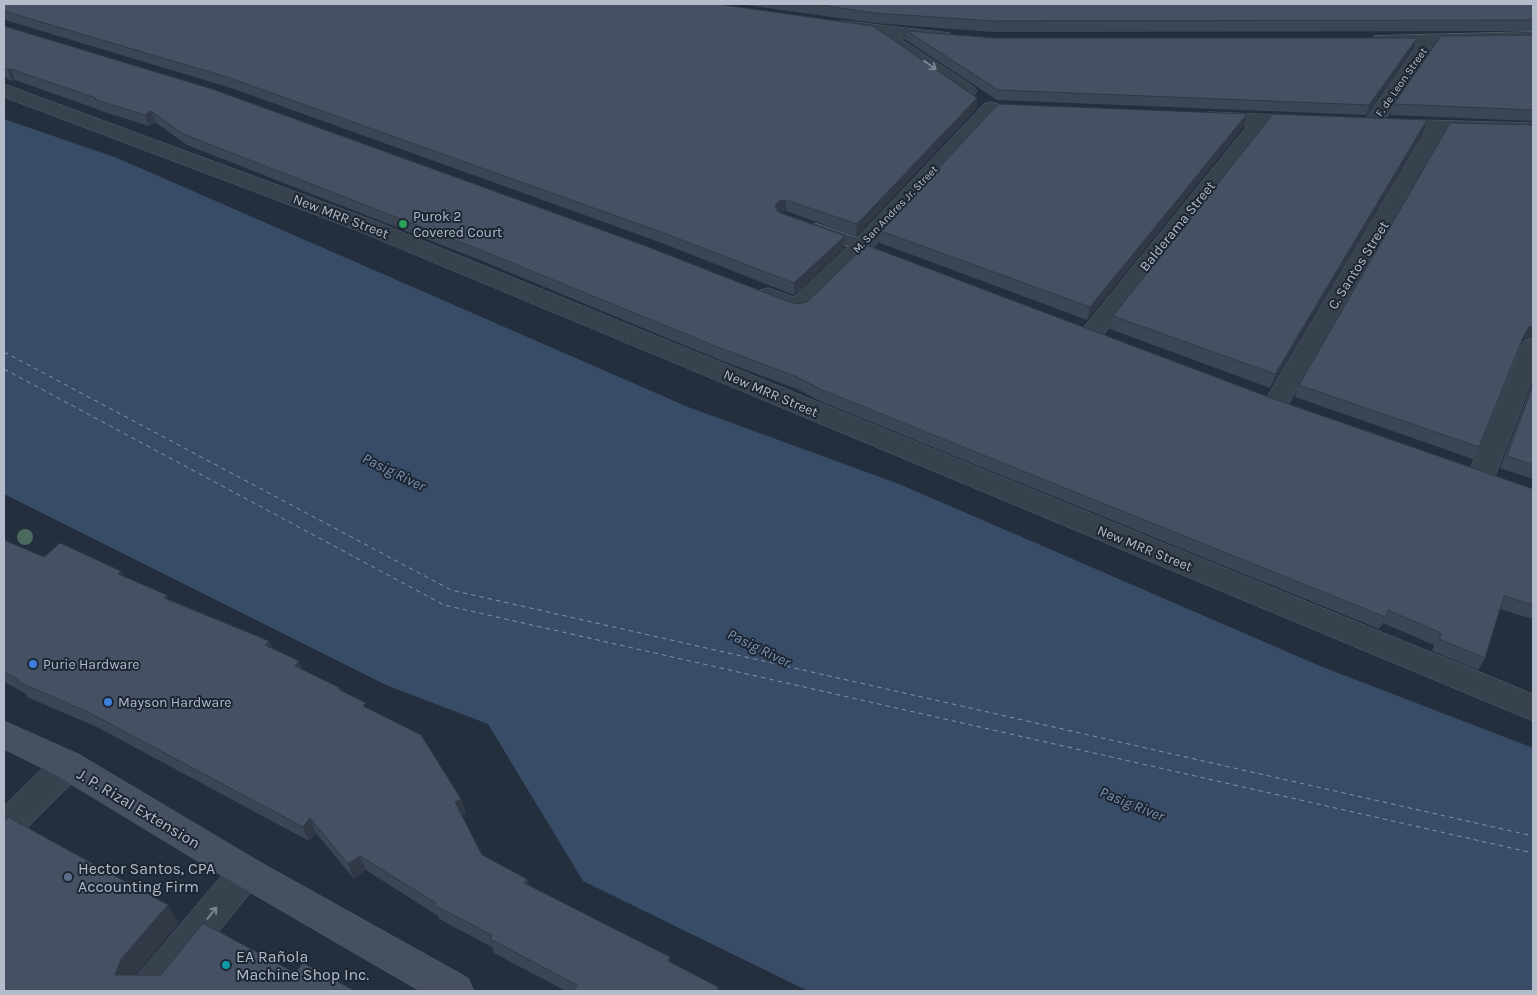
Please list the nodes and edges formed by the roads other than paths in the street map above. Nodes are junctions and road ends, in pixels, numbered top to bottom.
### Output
1 (826, 23) edge
2 (874, 30) junction
3 (964, 38) edge
4 (1533, 38) edge
5 (1363, 40) edge
6 (1430, 40) junction
7 (4, 90) edge
8 (1194, 117) edge
9 (1262, 120) junction
10 (1326, 123) edge
11 (1438, 127) junction
12 (1533, 130) edge
13 (802, 224) edge
14 (862, 246) junction
15 (889, 256) edge
16 (748, 287) edge
17 (1119, 343) edge
18 (1533, 346) edge
19 (1277, 402) edge
20 (1508, 482) edge
21 (1533, 708) edge
22 (4, 734) edge
23 (68, 765) junction
24 (4, 828) edge
25 (246, 872) junction
26 (450, 990) edge
27 (148, 991) edge

1 - 2 street
2 - 3 street
2 -> 14 street, M. San Andres Jr. Street
4 - 6 street
5 - 6 street
6 - 11 street, F. de Leon Street
7 - 21 street, New MRR Street
8 - 9 street
9 - 10 street
9 - 17 street, Balderama Street
11 - 12 street
11 - 19 street, C. Santos Street
13 - 14 lane
14 - 15 street
14 - 16 street, M. San Andres Jr. Street
18 - 20 street
22 - 23 main road, J. P. Rizal Extension
23 - 24 street
23 - 25 main road, J. P. Rizal Extension
25 - 26 main road, J. P. Rizal Extension
27 -> 25 street

